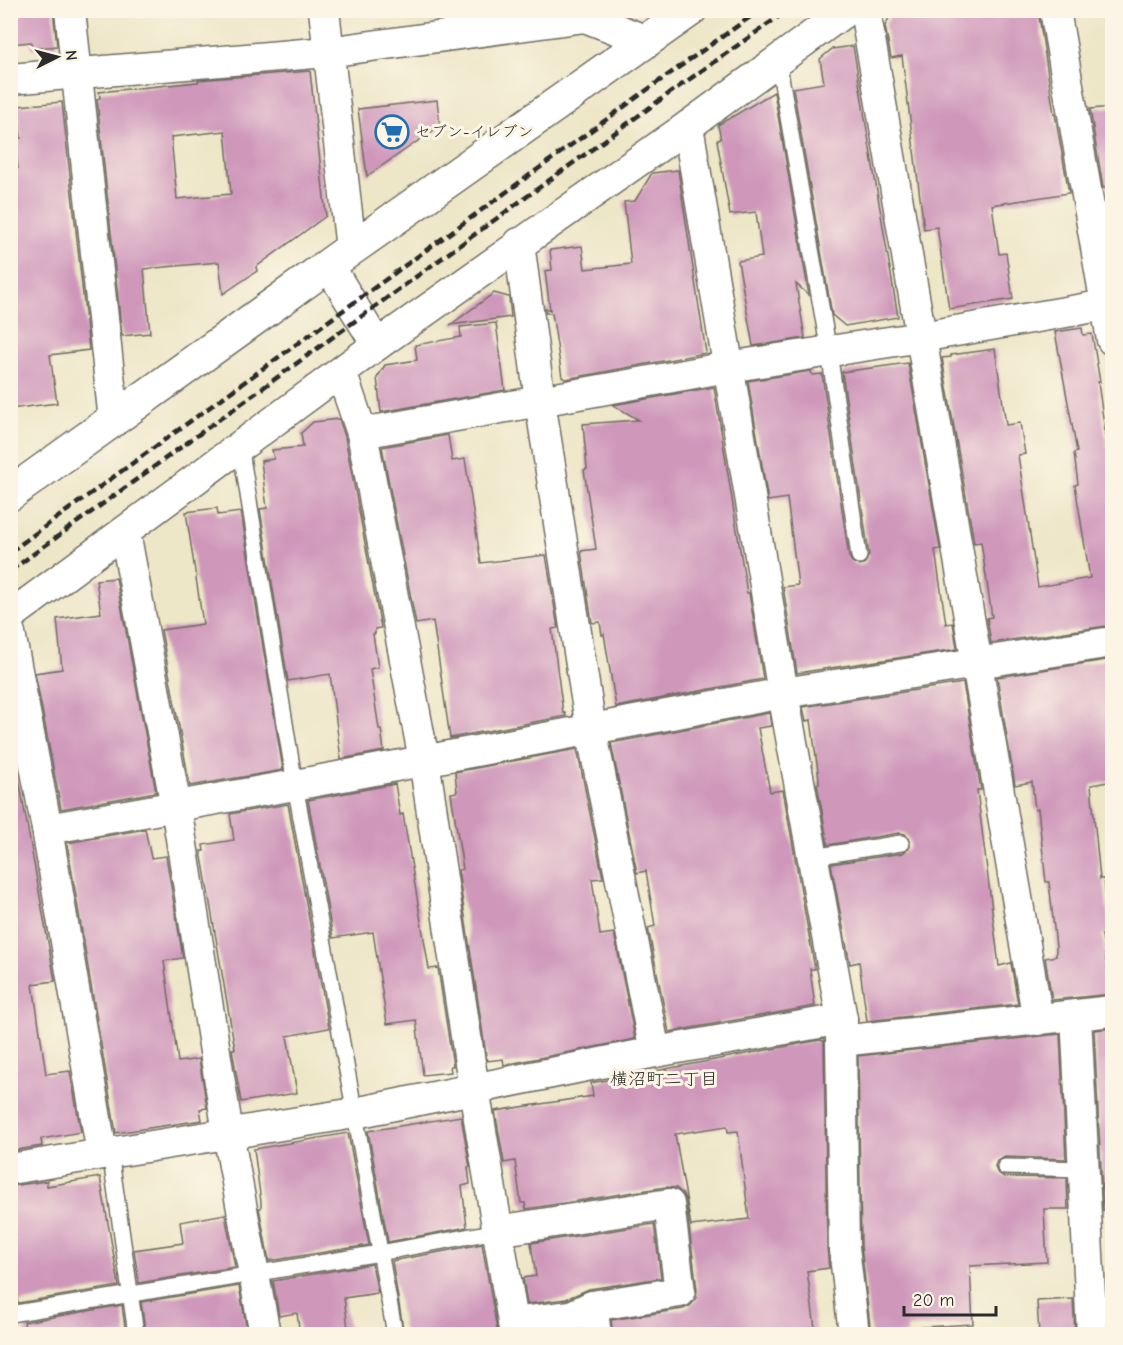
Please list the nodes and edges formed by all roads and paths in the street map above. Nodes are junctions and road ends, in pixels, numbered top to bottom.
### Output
1 (70, 10) edge
2 (324, 10) edge
3 (690, 10) edge
4 (847, 10) edge
5 (865, 10) edge
6 (1055, 10) edge
7 (585, 14) edge
8 (647, 41) junction
9 (327, 52) junction
10 (778, 60) junction
11 (77, 73) junction
12 (10, 79) edge
13 (688, 126) junction
14 (519, 243) junction
15 (340, 258) junction
16 (1109, 305) edge
17 (921, 338) junction
18 (1113, 340) edge
19 (376, 345) junction
20 (829, 352) junction
21 (728, 368) junction
22 (341, 372) junction
23 (540, 401) junction
24 (114, 421) junction
25 (362, 433) junction
26 (240, 445) junction
27 (10, 494) edge
28 (125, 532) junction
29 (859, 556) dead end
30 (10, 615) edge
31 (10, 633) edge
32 (1113, 642) edge
33 (978, 663) junction
34 (783, 693) junction
35 (591, 729) junction
36 (424, 760) junction
37 (295, 785) junction
38 (176, 807) junction
39 (47, 829) junction
40 (901, 843) dead end
41 (813, 857) junction
42 (1113, 1011) edge
43 (1076, 1015) junction
44 (1038, 1020) junction
45 (841, 1030) junction
46 (655, 1052) junction
47 (474, 1089) junction
48 (355, 1113) junction
49 (228, 1133) junction
50 (106, 1153) junction
51 (1005, 1167) dead end
52 (10, 1168) edge
53 (1083, 1169) junction
54 (497, 1231) junction
55 (380, 1253) junction
56 (254, 1274) junction
57 (130, 1294) junction
58 (10, 1314) edge
59 (594, 1320) edge
60 (514, 1329) edge
61 (135, 1335) edge
62 (265, 1335) edge
63 (395, 1335) edge
64 (854, 1335) edge
65 (1092, 1335) edge

1 - 11 street
2 - 9 street
3 - 8 street
4 - 10 street
5 - 17 street
6 - 16 street
7 - 8 street
7 - 9 street
8 - 15 street
9 - 11 street
9 - 15 street
10 - 13 street
10 - 20 lane
11 - 12 street
11 - 24 street
13 - 14 street
13 - 21 street
14 - 19 street
14 - 23 street
15 - 19 street
15 - 24 street
16 - 17 street
16 - 18 street
17 - 20 street
17 - 33 street
19 - 22 street
20 - 21 street
20 - 29 lane
21 - 23 street
21 - 34 street
22 - 25 street
22 - 26 street
23 - 25 street
23 - 35 street
24 - 27 street
25 - 36 street
26 - 28 street
26 - 37 lane
28 - 30 street
28 - 38 street
31 - 39 street
32 - 33 street
33 - 34 street
33 - 44 street
34 - 35 street
34 - 41 street
35 - 36 street
35 - 46 street
36 - 37 street
36 - 47 street
37 - 38 street
37 - 48 lane
38 - 39 street
38 - 49 street
39 - 50 street
40 - 41 lane
41 - 45 street
42 - 43 street
43 - 44 street
43 - 53 street
44 - 45 street
45 - 46 street
45 - 64 street
46 - 47 street
47 - 48 street
47 - 54 street
48 - 49 street
48 - 55 lane
49 - 50 street
49 - 56 street
50 - 52 street
50 - 57 lane
51 - 53 lane
53 - 65 street
54 - 55 lane
54 - 59 street
54 - 60 street
55 - 56 lane
55 - 63 lane
56 - 57 lane
56 - 62 street
57 - 58 lane
57 - 61 lane
59 - 60 street

